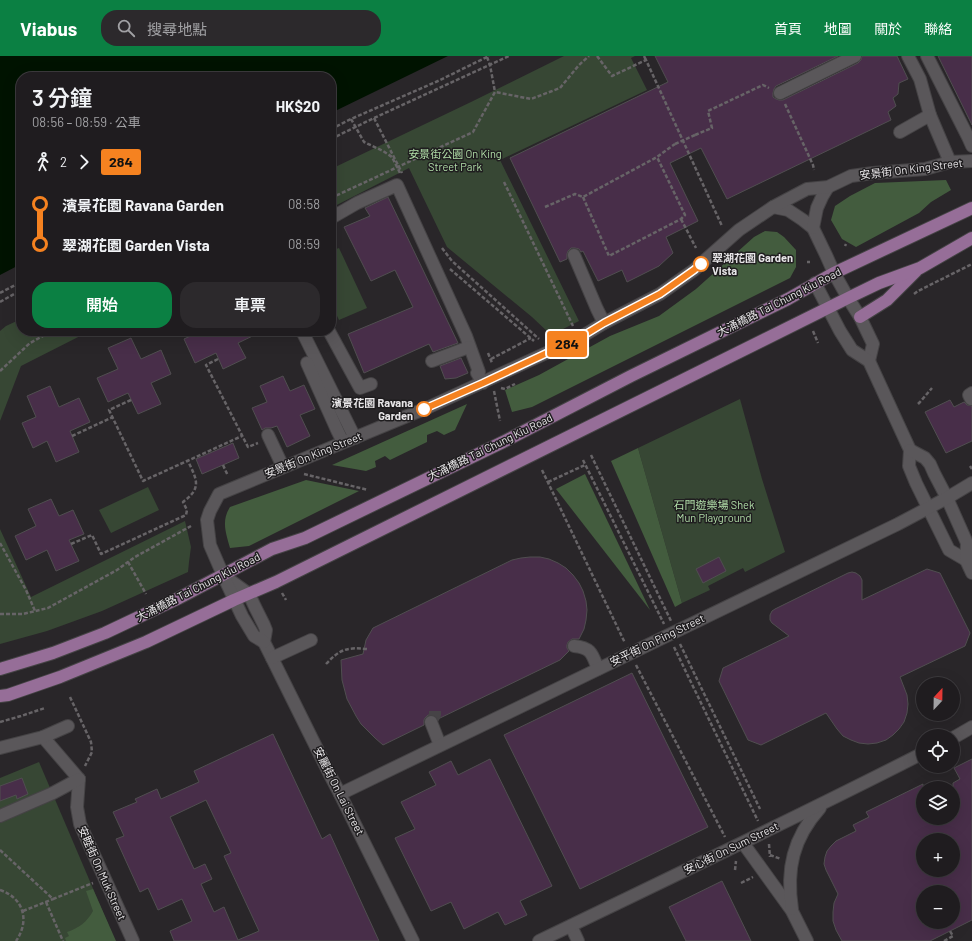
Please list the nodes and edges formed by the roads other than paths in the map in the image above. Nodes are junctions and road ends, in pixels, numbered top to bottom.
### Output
1 (855, 56) edge
2 (908, 56) edge
3 (927, 56) edge
4 (780, 93) road end
5 (930, 115) junction
6 (900, 132) dead end
7 (972, 146) edge
8 (972, 161) edge
9 (950, 162) junction
10 (828, 187) junction
11 (773, 207) junction
12 (972, 208) edge
13 (336, 215) edge
14 (813, 228) junction
15 (972, 238) edge
16 (574, 255) dead end
17 (920, 268) junction
18 (834, 273) junction
19 (816, 283) junction
20 (848, 298) junction
21 (828, 308) junction
22 (860, 317) junction
23 (604, 323) junction
24 (304, 336) edge
25 (333, 336) edge
26 (469, 347) junction
27 (432, 361) dead end
28 (869, 361) junction
29 (307, 363) dead end
30 (483, 383) junction
31 (371, 384) dead end
32 (268, 437) road end
33 (349, 440) junction
34 (910, 450) junction
35 (283, 467) junction
36 (972, 483) edge
37 (947, 498) junction
38 (928, 508) junction
39 (966, 560) junction
40 (972, 573) edge
41 (223, 575) junction
42 (249, 594) junction
43 (234, 600) junction
44 (311, 640) dead end
45 (264, 642) junction
46 (574, 646) dead end
47 (272, 658) junction
48 (0, 668) edge
49 (598, 669) junction
50 (0, 696) edge
51 (431, 722) tunnel mouth
52 (68, 726) dead end
53 (972, 727) edge
54 (960, 734) edge
55 (43, 737) junction
56 (440, 745) junction
57 (0, 748) edge
58 (916, 757) edge
59 (79, 779) junction
60 (340, 794) junction
61 (823, 804) junction
62 (0, 816) edge
63 (743, 843) junction
64 (792, 911) junction
65 (570, 926) junction
66 (133, 941) edge
67 (413, 941) edge
68 (539, 941) edge
69 (578, 941) edge
70 (807, 941) edge

1 - 4 street
2 - 5 street
3 - 7 street
5 - 6 street
5 - 9 street
8 - 9 street, 安景街 On King Street
9 - 10 street, 安景街 On King Street
10 - 11 street, 安景街 On King Street
10 - 14 street
11 - 14 street
11 - 23 street, 安景街 On King Street
12 - 18 main road, 大涌橋路 Tai Chung Kiu Road
13 - 26 street
14 - 18 street
15 - 17 main road
16 - 23 street
17 - 20 main road
17 - 22 main road
18 - 19 main road, 大涌橋路 Tai Chung Kiu Road
18 - 20 street
19 - 21 street
19 - 41 main road, 大涌橋路 Tai Chung Kiu Road
20 - 21 main road
20 - 22 street
21 - 28 street
21 - 42 main road
22 - 28 street
23 - 30 street, 安景街 On King Street
24 - 33 street
25 - 31 street
26 - 27 street
26 - 30 street
28 - 34 street
29 - 33 street
30 - 33 street, 安景街 On King Street
32 - 35 street
33 - 35 street, 安景街 On King Street
34 - 37 street
34 - 38 street
35 - 41 street, 安景街 On King Street
36 - 37 street, 安平街 On Ping Street
37 - 38 street, 安平街 On Ping Street
37 - 39 street
38 - 39 street
38 - 49 street, 安平街 On Ping Street
39 - 40 street
41 - 42 street, 安麗街 On Lai Street
41 - 43 street, 安麗街 On Lai Street
41 - 48 main road, 大涌橋路 Tai Chung Kiu Road
42 - 43 main road
42 - 45 street, 安麗街 On Lai Street
43 - 45 street, 安麗街 On Lai Street
43 - 50 main road
44 - 47 street
45 - 47 street, 安麗街 On Lai Street
46 - 49 street
47 - 60 street, 安麗街 On Lai Street
49 - 56 street, 安平街 On Ping Street
51 - 56 street
52 - 55 street
53 - 54 street
55 - 57 street
55 - 59 street
56 - 60 street, 安平街 On Ping Street
58 - 61 street, 安心街 On Sum Street
59 - 62 street
59 - 66 street, 安睦街 On Muk Street
60 - 67 street, 安麗街 On Lai Street
61 - 63 street, 安心街 On Sum Street
61 - 64 street
63 - 64 street
63 - 65 street, 安心街 On Sum Street
64 - 70 street
65 - 68 street, 安心街 On Sum Street
65 - 69 street

